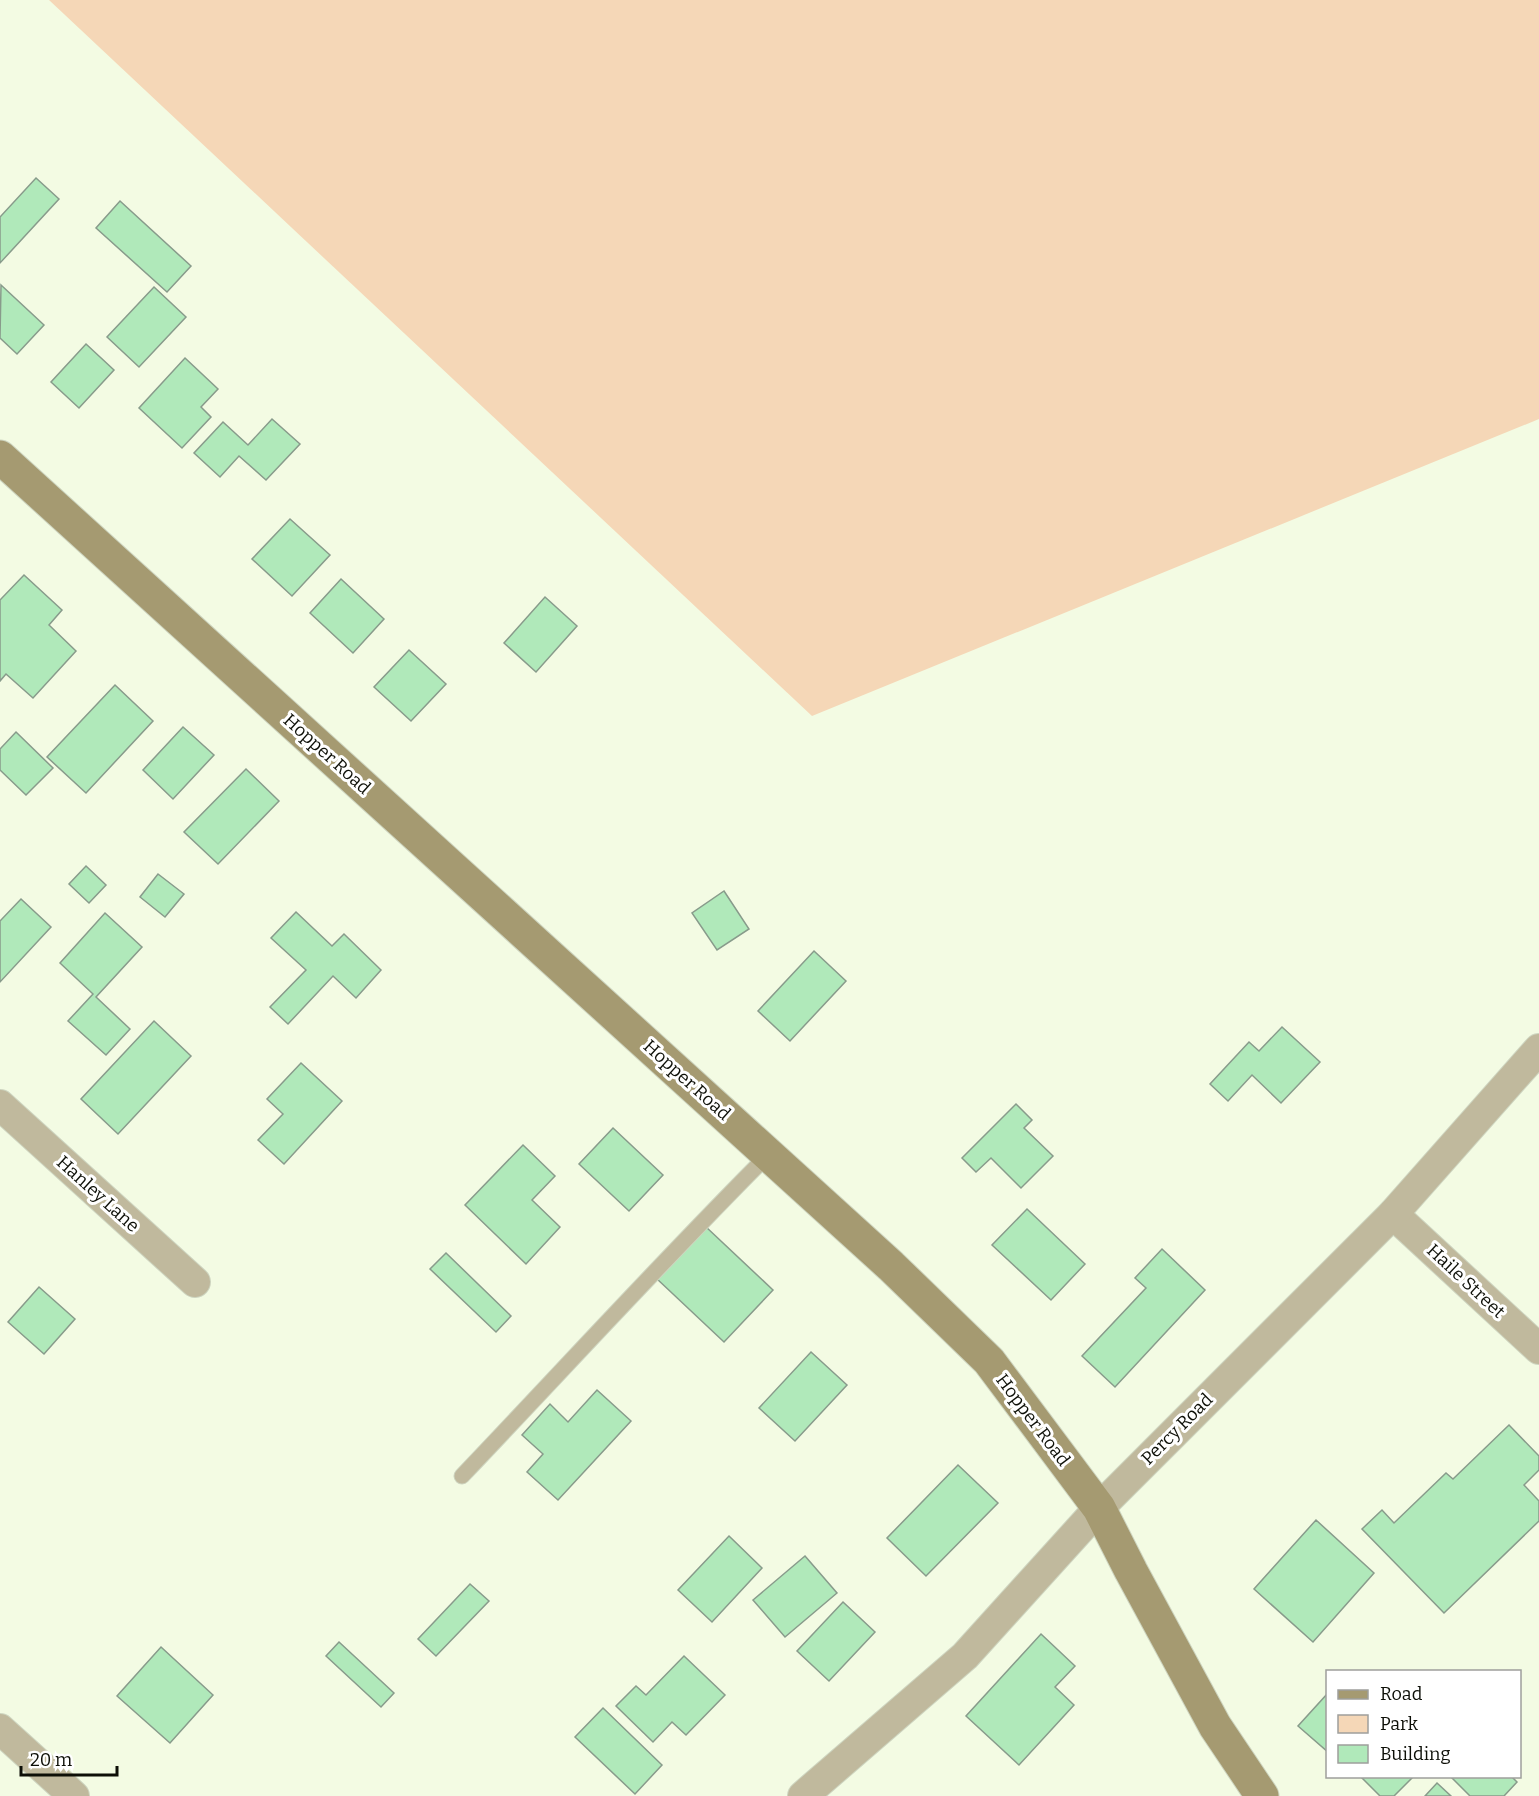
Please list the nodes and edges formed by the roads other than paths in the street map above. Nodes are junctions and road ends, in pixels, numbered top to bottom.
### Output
1 (0, 457) edge
2 (1539, 1049) edge
3 (0, 1105) edge
4 (769, 1155) junction
5 (1393, 1214) junction
6 (195, 1282) dead end
7 (1539, 1349) edge
8 (462, 1476) dead end
9 (1099, 1508) junction
10 (0, 1729) edge
11 (74, 1796) edge
12 (804, 1796) edge
13 (1262, 1796) edge

1 - 4 main road, Hopper Road
2 - 5 street, Percy Road
3 - 6 street, Hanley Lane
4 - 8 lane
4 - 9 main road, Hopper Road
5 - 7 street, Haile Street
5 - 9 street, Percy Road
9 - 12 street, Percy Road
9 - 13 main road, Hopper Road
10 - 11 street

